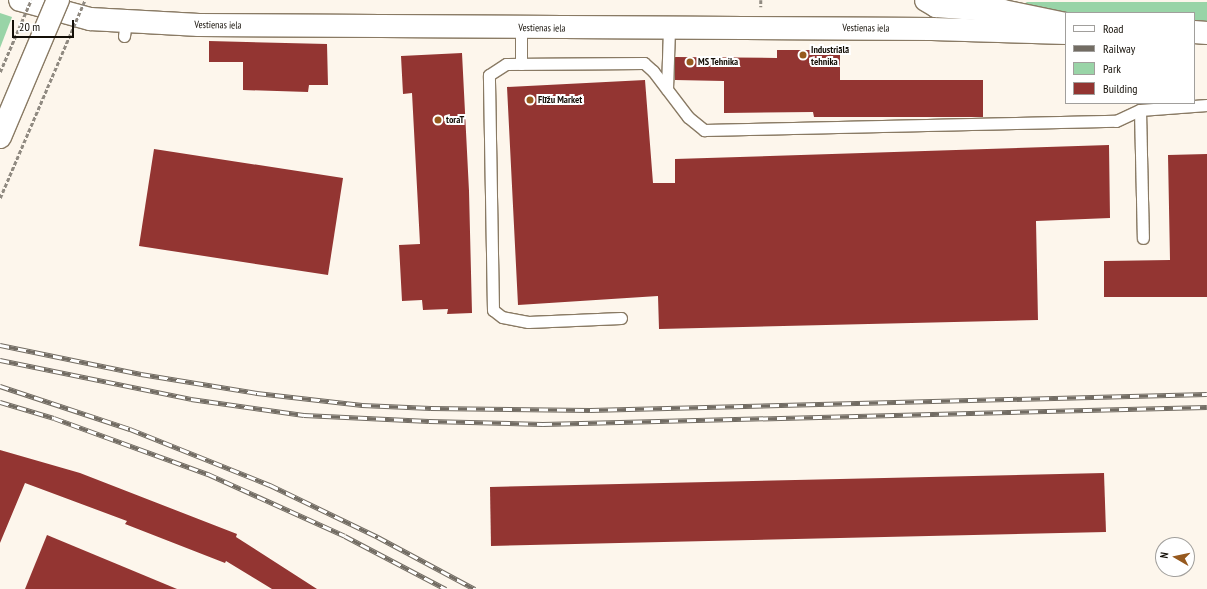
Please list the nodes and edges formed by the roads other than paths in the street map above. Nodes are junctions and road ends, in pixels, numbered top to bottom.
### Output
1 (20, 0) edge
2 (58, 0) edge
3 (926, 0) edge
4 (1065, 24) edge
5 (521, 28) junction
6 (669, 29) junction
7 (1195, 32) edge
8 (1207, 32) edge
9 (1065, 33) edge
10 (521, 64) junction
11 (667, 89) junction
12 (1207, 105) edge
13 (1168, 106) edge
14 (1140, 110) junction
15 (0, 137) edge
16 (1143, 238) dead end
17 (621, 318) dead end

1 - 5 street, Vestienas iela
2 - 15 street, bridge
3 - 4 street
5 - 6 street, Vestienas iela
5 - 10 lane
6 - 9 street, Vestienas iela
6 - 11 lane
7 - 8 street
10 - 11 lane
10 - 17 lane
11 - 14 lane
12 - 13 lane
13 - 14 lane
14 - 16 lane

